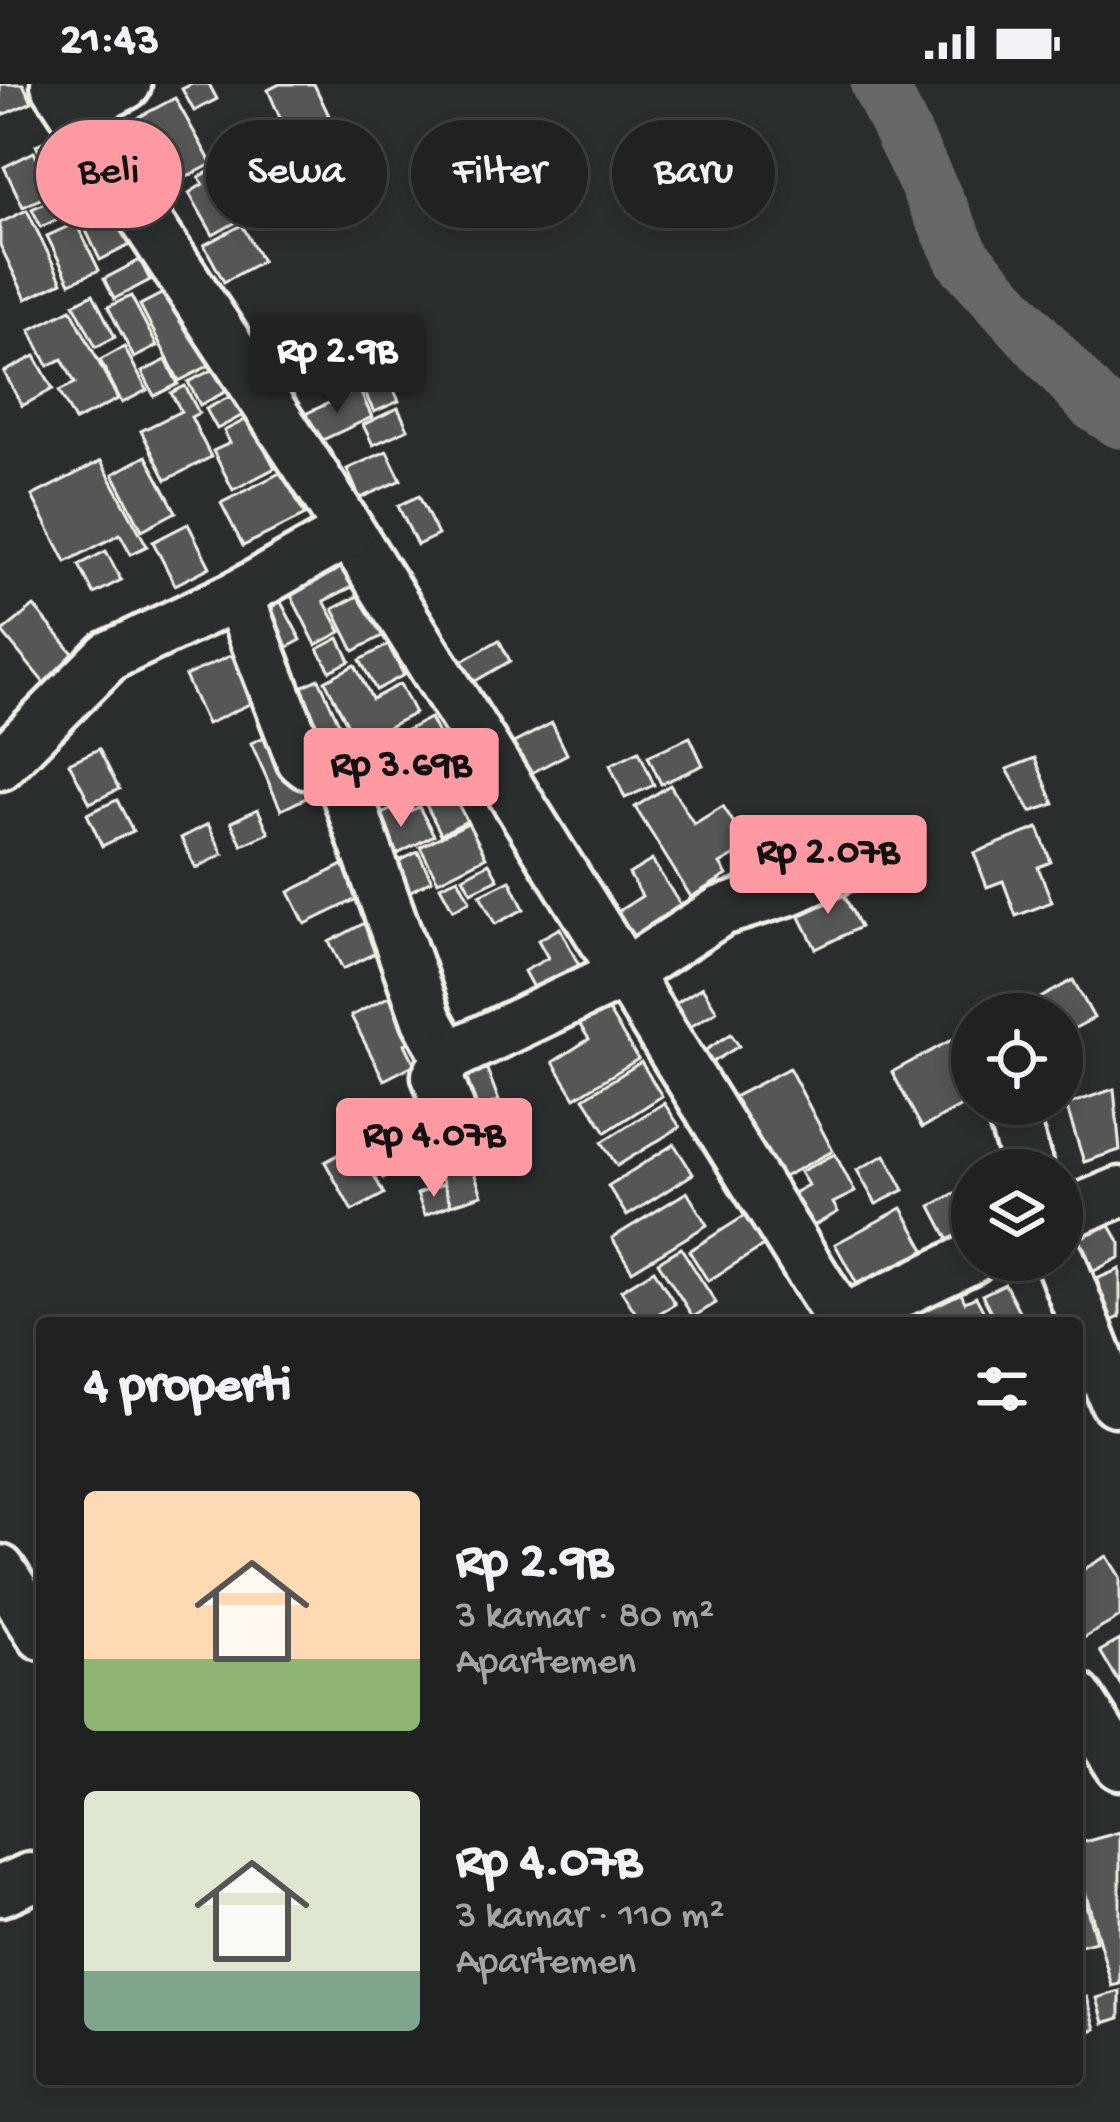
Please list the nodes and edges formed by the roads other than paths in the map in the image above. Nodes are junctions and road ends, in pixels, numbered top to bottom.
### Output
1 (125, 84) edge
2 (65, 97) edge
3 (350, 532) junction
4 (238, 595) junction
5 (0, 765) edge
6 (880, 849) dead end
7 (625, 974) junction
8 (448, 1057) junction
9 (456, 1127) dead end
10 (1120, 1192) edge
11 (1083, 1207) edge
12 (951, 1267) edge
13 (1068, 1281) edge
14 (831, 1317) edge
15 (837, 1317) edge
16 (1082, 1317) edge
17 (1083, 1319) edge
18 (1115, 1401) dead end
19 (0, 1570) edge
20 (36, 1626) edge
21 (1083, 1706) edge
22 (1120, 1765) edge

1 - 2 street
2 - 3 street
3 - 4 street
3 - 7 street
4 - 5 street
4 - 8 street
6 - 7 street
7 - 8 street
7 - 14 street
8 - 9 street
10 - 11 street
12 - 15 street
13 - 16 street
17 - 18 street
19 - 20 street
21 - 22 street

